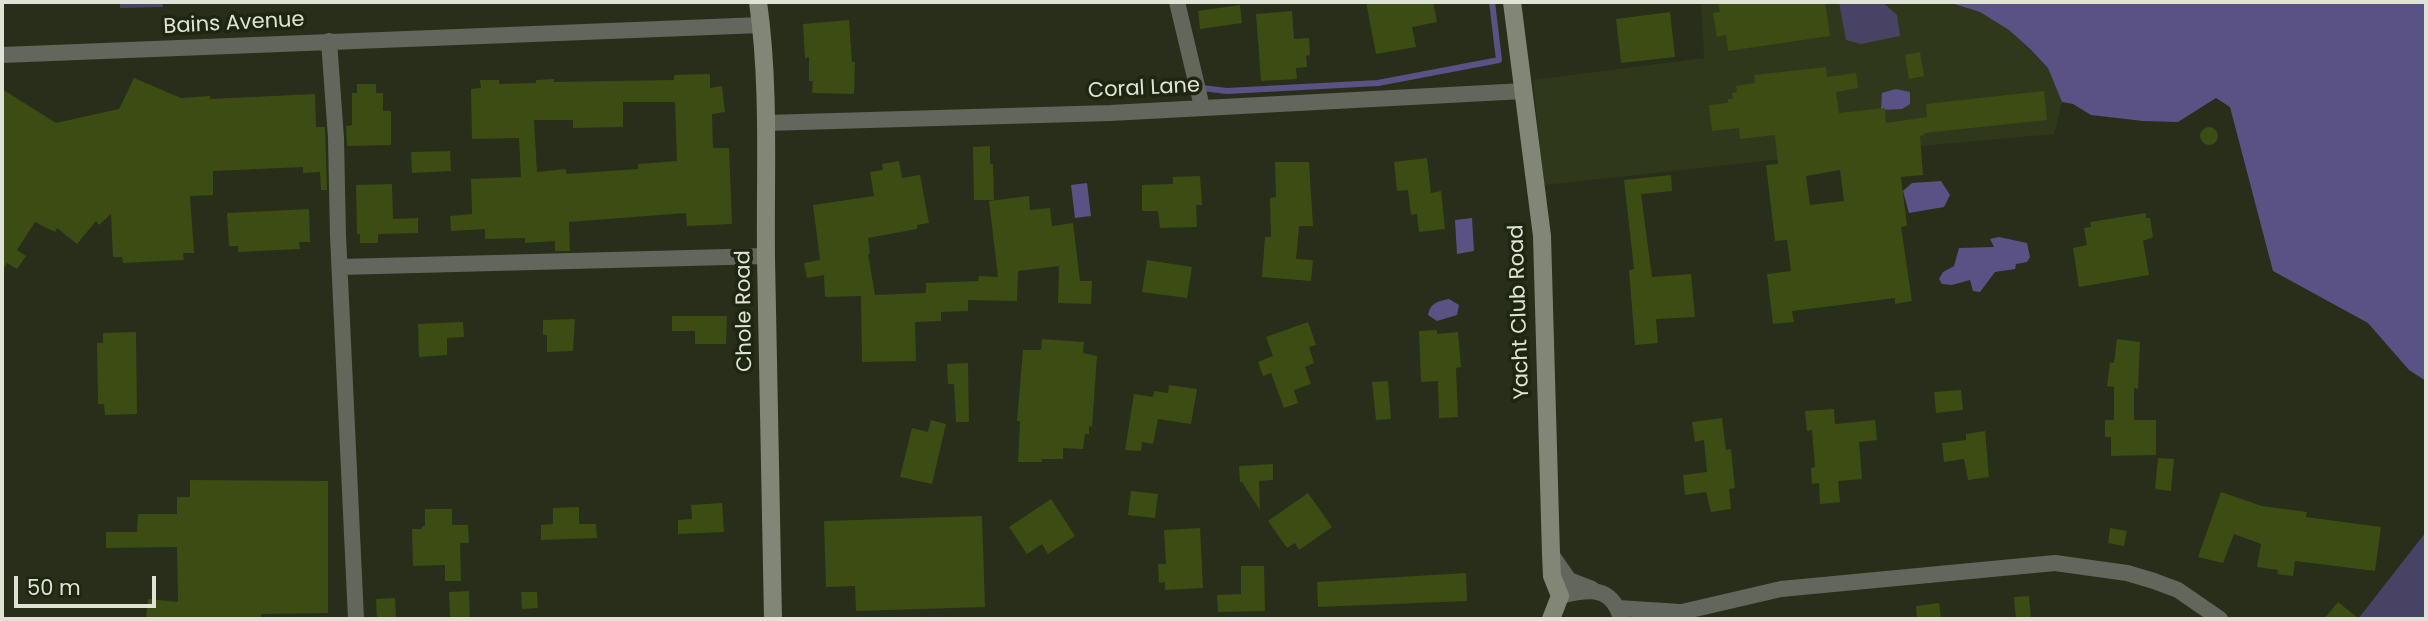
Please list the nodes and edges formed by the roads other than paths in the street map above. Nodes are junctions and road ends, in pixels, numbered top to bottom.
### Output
1 (758, 2) edge
2 (1177, 2) edge
3 (1512, 2) edge
4 (761, 25) junction
5 (329, 41) junction
6 (2, 55) edge
7 (1524, 91) junction
8 (1202, 107) junction
9 (766, 123) junction
10 (766, 256) junction
11 (340, 267) junction
12 (1551, 554) junction
13 (1595, 590) junction
14 (1560, 596) junction
15 (1682, 612) junction
16 (1620, 614) edge
17 (356, 619) edge
18 (773, 619) edge
19 (1551, 619) edge
20 (1667, 619) edge
21 (2220, 619) edge

1 - 4 street, Chole Road
2 - 8 street
3 - 7 street, Yacht Club Road
4 - 5 street, Bains Avenue
4 - 9 street, Chole Road
5 - 6 street, Bains Avenue
5 - 11 street
7 - 8 street, Coral Lane
7 - 12 street, Yacht Club Road
8 - 9 street, Coral Lane
9 - 10 street, Chole Road
10 - 11 street
10 - 18 street, Chole Road
11 - 17 street
12 - 13 street
12 - 14 street, Yacht Club Road
13 - 14 street
13 - 16 street
14 - 19 street
15 - 16 street
15 - 20 street
15 - 21 street

